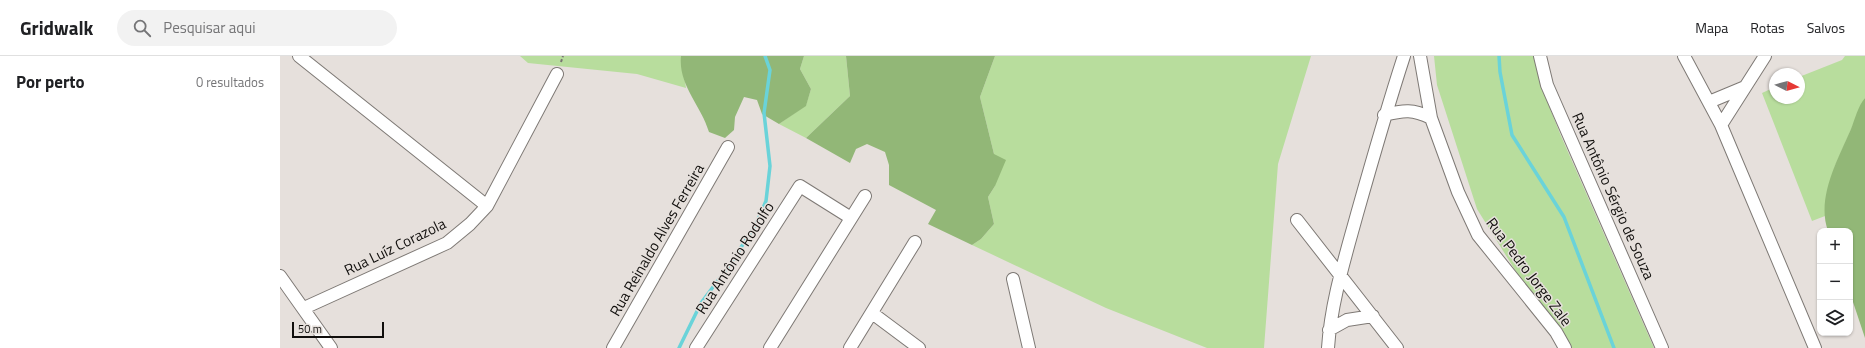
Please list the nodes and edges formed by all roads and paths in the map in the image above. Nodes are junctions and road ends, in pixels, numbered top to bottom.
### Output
1 (299, 56) edge
2 (1404, 56) edge
3 (1420, 56) edge
4 (1540, 56) edge
5 (1684, 56) edge
6 (1764, 56) edge
7 (557, 74) dead end
8 (1745, 87) junction
9 (1709, 102) junction
10 (1384, 115) junction
11 (1431, 118) junction
12 (1721, 125) junction
13 (728, 147) dead end
14 (865, 196) dead end
15 (487, 206) junction
16 (851, 218) junction
17 (1297, 220) dead end
18 (915, 242) dead end
19 (1340, 275) junction
20 (280, 276) edge
21 (1013, 279) dead end
22 (304, 308) junction
23 (872, 313) junction
24 (1373, 316) junction
25 (1329, 330) junction
26 (331, 348) edge
27 (613, 348) edge
28 (696, 348) edge
29 (770, 348) edge
30 (850, 348) edge
31 (919, 348) edge
32 (1029, 348) edge
33 (1328, 348) edge
34 (1397, 348) edge
35 (1565, 348) edge
36 (1662, 348) edge
37 (1815, 348) edge

1 - 15 street
2 - 10 street
3 - 11 street, Rua Pedro Jorge Zale
4 - 36 street, Rua Antônio Sérgio de Souza
5 - 9 street
6 - 8 street
7 - 15 street, Rua Luíz Corazola
8 - 9 street
8 - 12 street
9 - 12 street
10 - 11 street
10 - 19 street
11 - 35 street, Rua Pedro Jorge Zale
12 - 37 street
13 - 27 street, Rua Reinaldo Alves Ferreira
14 - 16 street
15 - 22 street, Rua Luíz Corazola
16 - 28 street, Rua Antônio Rodolfo
16 - 29 street
17 - 19 street
18 - 23 street
19 - 24 street
19 - 25 street
20 - 22 street
21 - 32 street
22 - 26 street
23 - 30 street
23 - 31 street
24 - 25 street
24 - 34 street
25 - 33 street

